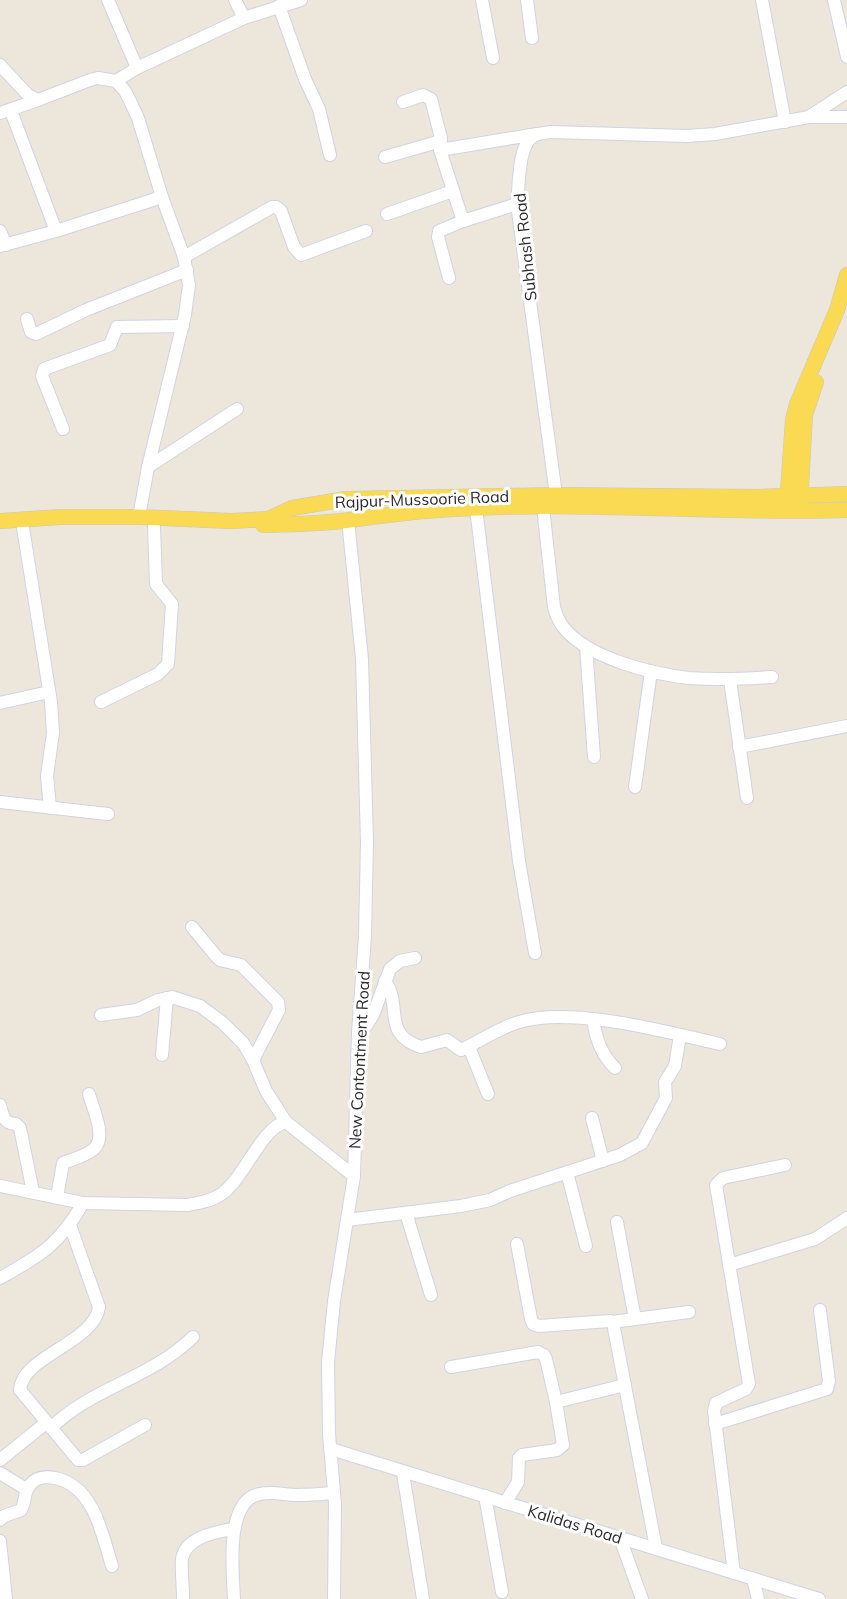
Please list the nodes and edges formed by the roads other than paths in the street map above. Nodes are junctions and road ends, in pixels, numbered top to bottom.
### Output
1 (108, 0) edge
2 (235, 0) edge
3 (301, 0) edge
4 (482, 0) edge
5 (527, 0) edge
6 (762, 0) edge
7 (834, 0) edge
8 (279, 6) junction
9 (244, 18) junction
10 (532, 38) dead end
11 (847, 57) edge
12 (493, 58) dead end
13 (0, 65) edge
14 (137, 68) junction
15 (116, 81) junction
16 (847, 92) edge
17 (38, 100) junction
18 (403, 102) dead end
19 (5, 112) edge
20 (809, 117) junction
21 (847, 117) edge
22 (785, 122) junction
23 (542, 133) junction
24 (441, 145) junction
25 (330, 156) dead end
26 (385, 157) dead end
27 (453, 191) junction
28 (162, 197) junction
29 (517, 204) junction
30 (387, 214) dead end
31 (463, 221) junction
32 (0, 231) edge
33 (56, 231) junction
34 (366, 231) dead end
35 (3, 245) edge
36 (184, 257) junction
37 (187, 270) junction
38 (847, 275) edge
39 (449, 278) dead end
40 (847, 311) edge
41 (27, 320) dead end
42 (183, 326) junction
43 (237, 409) dead end
44 (63, 429) dead end
45 (148, 466) junction
46 (847, 494) edge
47 (556, 495) junction
48 (344, 500) junction
49 (794, 504) junction
50 (543, 507) junction
51 (476, 508) junction
52 (847, 510) edge
53 (372, 516) junction
54 (139, 517) junction
55 (346, 520) junction
56 (0, 521) edge
57 (154, 527) junction
58 (22, 528) junction
59 (0, 531) edge
60 (349, 541) junction
61 (586, 647) junction
62 (651, 671) junction
63 (772, 677) dead end
64 (730, 680) junction
65 (49, 692) junction
66 (101, 702) dead end
67 (0, 703) edge
68 (847, 726) edge
69 (739, 747) junction
70 (594, 757) dead end
71 (635, 787) dead end
72 (747, 798) dead end
73 (0, 802) edge
74 (50, 808) junction
75 (108, 814) dead end
76 (192, 927) dead end
77 (535, 953) dead end
78 (415, 958) dead end
79 (385, 981) junction
80 (167, 998) junction
81 (101, 1015) dead end
82 (593, 1019) junction
83 (358, 1033) junction
84 (680, 1035) junction
85 (720, 1044) dead end
86 (464, 1048) junction
87 (162, 1055) dead end
88 (253, 1060) junction
89 (615, 1068) dead end
90 (89, 1094) dead end
91 (488, 1094) dead end
92 (0, 1105) edge
93 (592, 1119) dead end
94 (286, 1122) junction
95 (603, 1161) junction
96 (785, 1165) dead end
97 (567, 1172) junction
98 (354, 1176) junction
99 (0, 1186) edge
100 (33, 1192) junction
101 (57, 1197) junction
102 (83, 1203) junction
103 (406, 1213) junction
104 (847, 1218) edge
105 (347, 1220) junction
106 (617, 1222) dead end
107 (70, 1225) junction
108 (517, 1244) dead end
109 (586, 1245) dead end
110 (729, 1265) junction
111 (0, 1278) edge
112 (431, 1295) dead end
113 (820, 1310) dead end
114 (689, 1312) dead end
115 (635, 1319) junction
116 (612, 1322) junction
117 (193, 1337) dead end
118 (451, 1367) dead end
119 (625, 1385) junction
120 (556, 1402) junction
121 (715, 1424) junction
122 (48, 1425) junction
123 (145, 1425) dead end
124 (331, 1449) junction
125 (0, 1460) edge
126 (0, 1473) edge
127 (403, 1473) junction
128 (26, 1489) junction
129 (334, 1493) junction
130 (485, 1496) junction
131 (505, 1503) junction
132 (0, 1520) edge
133 (233, 1529) junction
134 (620, 1538) junction
135 (0, 1541) edge
136 (656, 1548) junction
137 (112, 1566) dead end
138 (734, 1573) junction
139 (753, 1580) junction
140 (502, 1592) dead end
141 (183, 1598) edge
142 (6, 1599) edge
143 (234, 1599) edge
144 (334, 1599) edge
145 (423, 1599) edge
146 (642, 1599) edge
147 (758, 1599) edge
148 (819, 1599) edge

1 - 14 street
2 - 9 street
3 - 8 street
4 - 12 street
5 - 10 street
6 - 22 street
7 - 11 street
8 - 9 street
8 - 25 street
9 - 14 street
13 - 17 street
14 - 15 street
15 - 17 street
15 - 28 street
16 - 20 street
17 - 19 street
18 - 24 street
19 - 33 street
20 - 21 street
20 - 22 street
22 - 23 street
23 - 24 street
23 - 29 street, Subhash Road
24 - 26 street
24 - 27 street
27 - 30 street
27 - 31 street
28 - 33 street
28 - 36 street
29 - 31 street
29 - 47 street, Subhash Road
31 - 39 street
32 - 35 street
33 - 35 street
34 - 36 street
36 - 37 street
37 - 41 street
37 - 42 street
38 - 49 main road
40 - 49 main road
42 - 44 street
42 - 45 street
43 - 45 street
45 - 54 street
46 - 49 main road, Rajpur-Mussoorie Road
47 - 48 main road, Rajpur-Mussoorie Road
47 - 49 main road, Rajpur-Mussoorie Road
48 - 54 main road, Rajpur-Mussoorie Road
48 - 55 main road
48 - 55 main road
49 - 50 main road, Rajpur-Mussoorie Road
49 - 52 main road, Rajpur-Mussoorie Road
50 - 51 main road, Rajpur-Mussoorie Road
50 - 61 street
51 - 53 main road, Rajpur-Mussoorie Road
51 - 77 street
53 - 55 main road, Rajpur-Mussoorie Road
53 - 60 street
54 - 56 main road, Rajpur-Mussoorie Road
55 - 57 main road, Rajpur-Mussoorie Road
55 - 60 street, New Contontment Road
57 - 58 main road, Rajpur-Mussoorie Road
57 - 66 street
58 - 59 main road, Rajpur-Mussoorie Road
58 - 65 street
60 - 83 street, New Contontment Road
61 - 62 street
61 - 70 street
62 - 64 street
62 - 71 street
63 - 64 street
64 - 69 street
65 - 67 street
65 - 74 street
68 - 69 street
69 - 72 street
73 - 74 street
74 - 75 street
76 - 88 street
78 - 79 street
79 - 83 street
79 - 86 street
80 - 81 street
80 - 87 street
80 - 88 street
82 - 84 street
82 - 86 street
82 - 89 street
83 - 98 street, New Contontment Road
84 - 85 street
84 - 95 street
86 - 91 street
88 - 94 street
90 - 101 street
92 - 100 street
93 - 95 street
94 - 98 street
94 - 102 street
95 - 97 street
96 - 110 street
97 - 103 street
97 - 109 street
98 - 105 street, New Contontment Road
99 - 100 street
100 - 101 street
101 - 102 street
102 - 107 street
103 - 105 street
103 - 112 street
104 - 110 street
105 - 124 street, New Contontment Road
106 - 115 street
107 - 111 street
107 - 122 street
108 - 116 street
110 - 121 street
113 - 121 street
114 - 115 street
115 - 116 street
116 - 119 street
117 - 122 street
118 - 120 street
119 - 120 street
119 - 136 street
120 - 131 street
121 - 138 street
122 - 123 street
122 - 125 street
124 - 127 street, Kalidas Road
124 - 129 street, New Contontment Road
126 - 128 street
127 - 130 street, Kalidas Road
127 - 145 street
128 - 132 street
128 - 137 street
129 - 133 street
129 - 144 street, New Contontment Road
130 - 131 street, Kalidas Road
130 - 140 street
131 - 134 street, Kalidas Road
133 - 141 street
133 - 143 street
134 - 136 street, Kalidas Road
134 - 146 street
135 - 142 street
136 - 138 street, Kalidas Road
138 - 139 street, Kalidas Road
139 - 147 street
139 - 148 street, Kalidas Road

